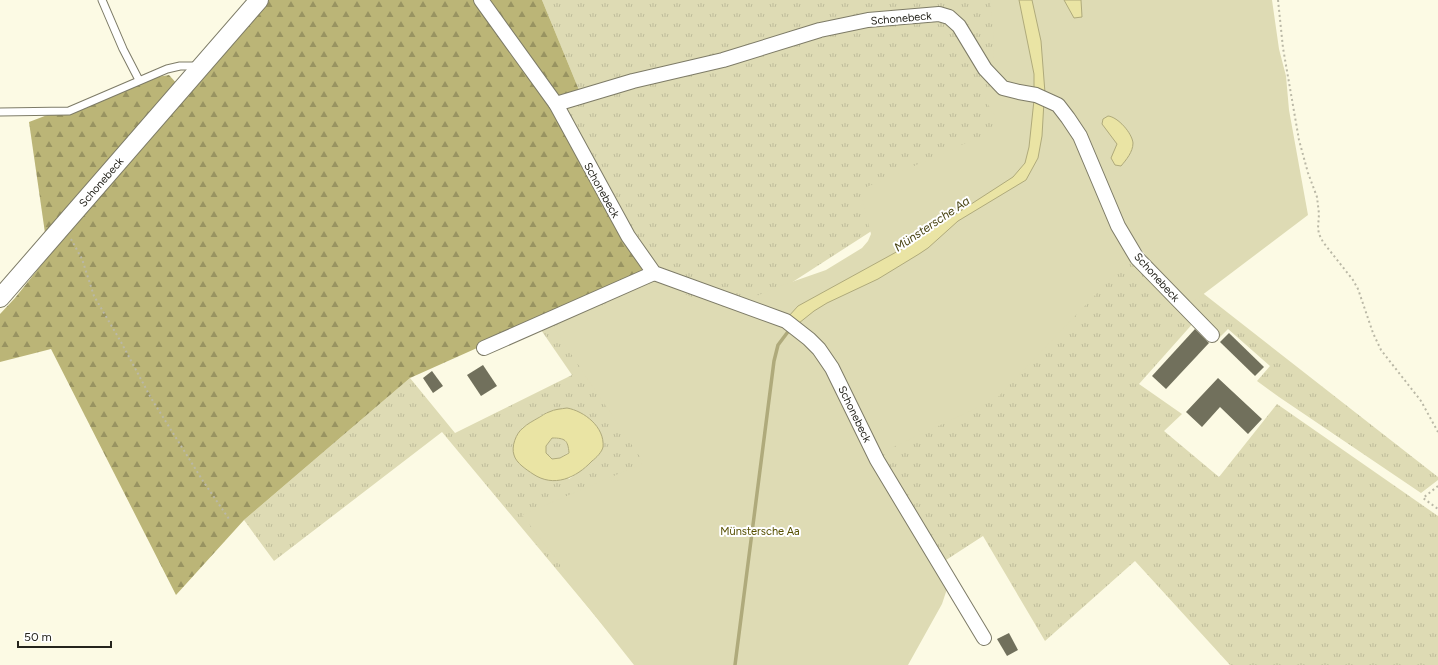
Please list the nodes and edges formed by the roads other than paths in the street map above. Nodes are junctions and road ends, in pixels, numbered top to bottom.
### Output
1 (102, 0) edge
2 (260, 0) edge
3 (481, 0) edge
4 (202, 66) junction
5 (139, 80) junction
6 (556, 104) junction
7 (0, 112) edge
8 (654, 273) junction
9 (0, 298) edge
10 (1212, 336) dead end
11 (484, 348) dead end
12 (984, 638) dead end

1 - 5 lane
2 - 4 street, Schonebeck
3 - 6 street, Schonebeck
4 - 5 lane
4 - 9 street, Schonebeck
5 - 7 lane
6 - 8 street, Schonebeck
6 - 10 street, Schonebeck
8 - 11 street
8 - 12 street, Schonebeck

